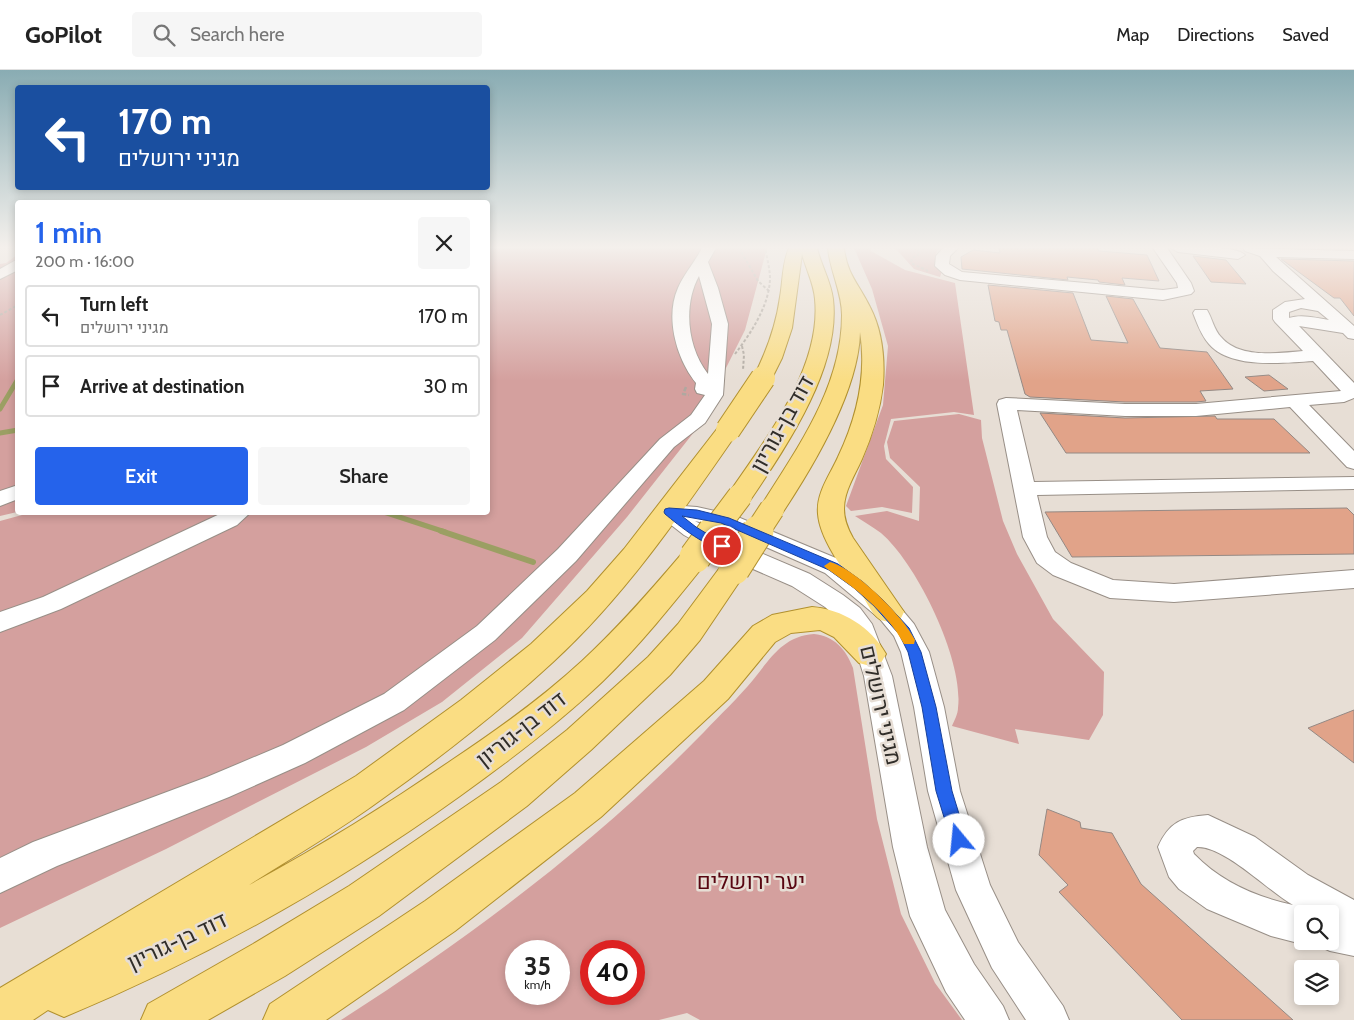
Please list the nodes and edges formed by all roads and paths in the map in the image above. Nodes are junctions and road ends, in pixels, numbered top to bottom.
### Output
1 (685, 292) edge
2 (712, 292) edge
3 (769, 292) edge
4 (789, 292) edge
5 (822, 292) edge
6 (847, 292) edge
7 (852, 292) edge
8 (1136, 292) edge
9 (1183, 292) edge
10 (1295, 292) edge
11 (1297, 292) edge
12 (1301, 296) junction
13 (15, 307) edge
14 (1201, 313) dead end
15 (0, 315) edge
16 (1293, 332) junction
17 (1350, 332) edge
18 (1316, 356) junction
19 (710, 383) junction
20 (1295, 402) junction
21 (1354, 463) edge
22 (1354, 483) edge
23 (1024, 488) junction
24 (15, 492) edge
25 (0, 498) edge
26 (669, 512) junction
27 (236, 515) edge
28 (1354, 579) edge
29 (889, 612) junction
30 (0, 622) edge
31 (870, 654) junction
32 (0, 876) edge
33 (1327, 905) edge
34 (1339, 912) edge
35 (1354, 923) edge
36 (1294, 924) edge
37 (1339, 934) edge
38 (1354, 937) edge
39 (0, 1014) edge
40 (6, 1020) edge
41 (164, 1020) edge
42 (286, 1020) edge
43 (989, 1020) edge
44 (1049, 1020) edge

1 - 19 street
2 - 19 street
3 - 19 path
4 - 26 main road, bridge
5 - 40 main road, דוד בן-גוריון, bridge
6 - 41 main road, דוד בן-גוריון, bridge
7 - 29 main road
8 - 9 street
10 - 12 street
11 - 12 street
12 - 16 street
12 - 17 street
12 - 17 street
13 - 15 path
14 - 18 street
16 - 17 street
16 - 18 street
18 - 20 street
19 - 32 street
20 - 21 street
20 - 23 street
22 - 23 street
23 - 28 street
24 - 25 street
26 - 29 street, מגיני ירושלים
26 - 31 street, מגיני ירושלים
26 - 39 main road
27 - 30 street
29 - 44 street, מגיני ירושלים
31 - 42 main road
31 - 43 street, מגיני ירושלים
33 - 36 street
34 - 35 street
37 - 38 street

